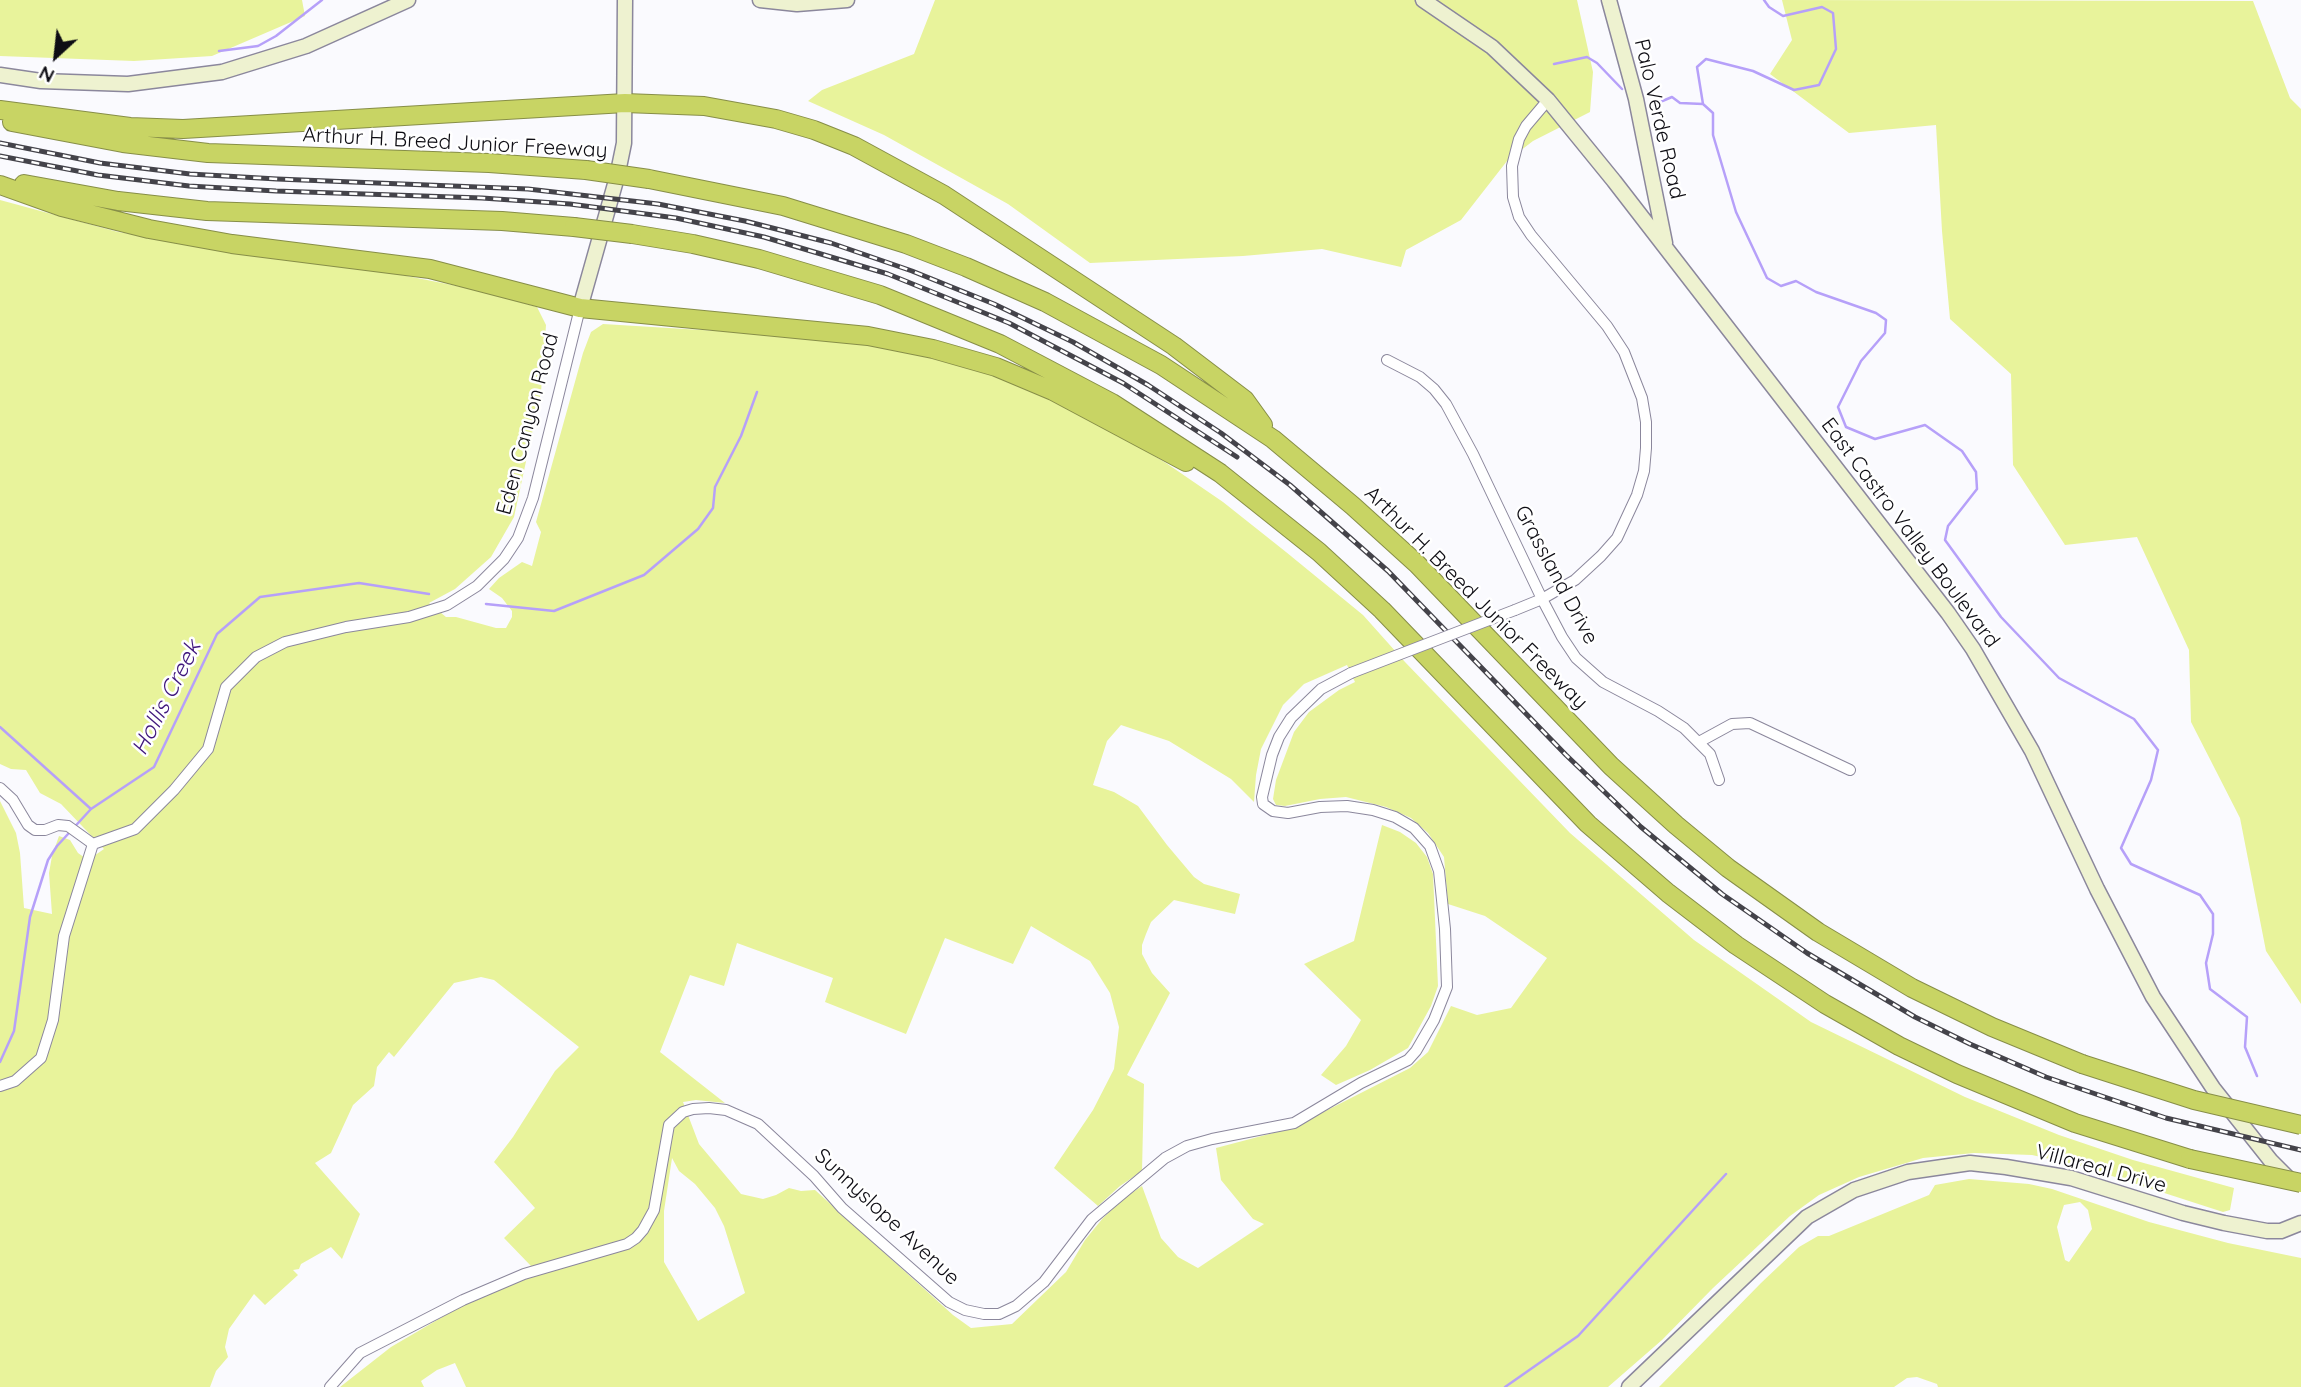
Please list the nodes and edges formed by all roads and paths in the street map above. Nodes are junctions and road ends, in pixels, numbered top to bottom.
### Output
1 (408, 0) edge
2 (625, 0) edge
3 (760, 0) edge
4 (848, 0) edge
5 (1423, 0) edge
6 (1609, 0) edge
7 (0, 75) edge
8 (1548, 100) junction
9 (625, 103) junction
10 (0, 110) edge
11 (0, 119) edge
12 (0, 179) edge
13 (0, 185) edge
14 (1666, 247) junction
15 (580, 308) junction
16 (1387, 360) dead end
17 (1273, 439) junction
18 (1254, 498) junction
19 (1542, 599) junction
20 (1699, 742) junction
21 (1850, 770) dead end
22 (1719, 780) dead end
23 (0, 788) edge
24 (93, 844) junction
25 (0, 1086) edge
26 (2301, 1125) edge
27 (2301, 1184) edge
28 (2301, 1190) edge
29 (2301, 1223) edge
30 (330, 1387) edge
31 (1629, 1387) edge

1 - 7 main road
2 - 9 main road, Eden Canyon Road
3 - 4 main road
5 - 8 main road, East Castro Valley Boulevard
6 - 14 main road, Palo Verde Road
8 - 14 main road, East Castro Valley Boulevard
8 - 19 street, Sunnyslope Avenue
9 - 10 highway
9 - 15 main road, Eden Canyon Road
9 - 17 highway
11 - 17 highway, Arthur H. Breed Junior Freeway, bridge
12 - 18 highway, bridge
13 - 15 highway
14 - 28 main road, East Castro Valley Boulevard
15 - 18 highway
15 - 24 street, Eden Canyon Road
16 - 19 street, Grassland Drive
17 - 26 highway, Arthur H. Breed Junior Freeway, bridge
18 - 27 highway, bridge
19 - 20 street, Grassland Drive
19 - 30 street, Sunnyslope Avenue, bridge
20 - 21 street
20 - 22 street, Grassland Drive
23 - 24 street
24 - 25 street
29 - 31 main road, Villareal Drive

